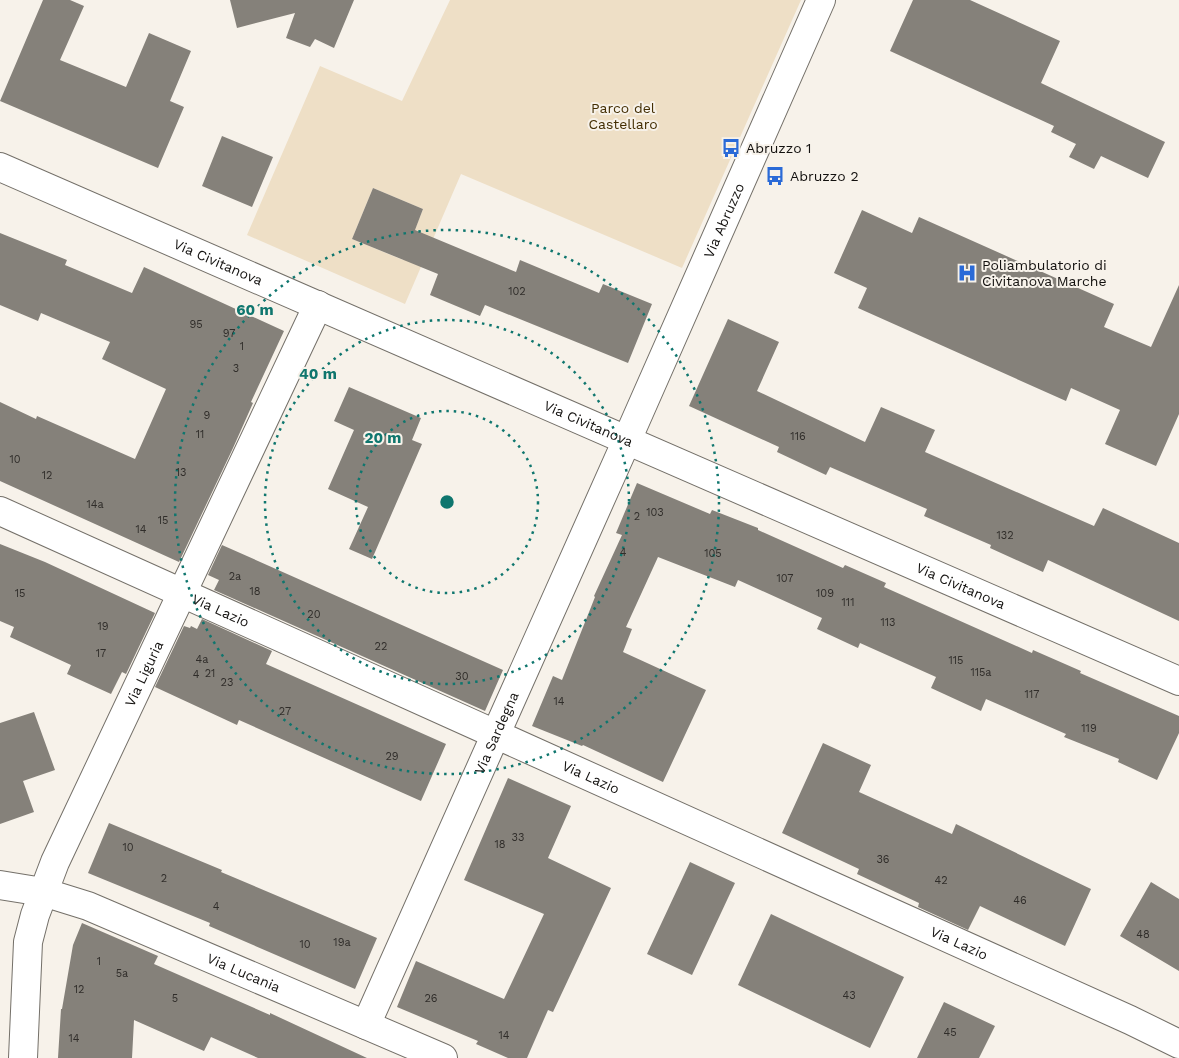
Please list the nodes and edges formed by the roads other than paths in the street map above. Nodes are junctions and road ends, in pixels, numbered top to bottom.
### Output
1 (821, 0) edge
2 (0, 167) edge
3 (318, 305) junction
4 (627, 440) junction
5 (0, 511) edge
6 (182, 593) junction
7 (1179, 680) edge
8 (496, 734) junction
9 (0, 885) edge
10 (43, 892) junction
11 (366, 1025) junction
12 (1179, 1044) edge
13 (23, 1058) edge
14 (443, 1058) edge

1 - 4 street, Via Abruzzo
2 - 3 street, Via Civitanova
3 - 4 street, Via Civitanova
3 - 6 street, Via Liguria
4 - 7 street, Via Civitanova
4 - 8 street, Via Sardegna
5 - 6 street, Via Lazio
6 - 8 street, Via Lazio
6 - 10 street, Via Liguria
8 - 11 street, Via Sardegna
8 - 12 street, Via Lazio
9 - 10 street, Via Lucania
10 - 11 street, Via Lucania
10 - 13 street, Via Liguria
11 - 14 street, Via Lucania

